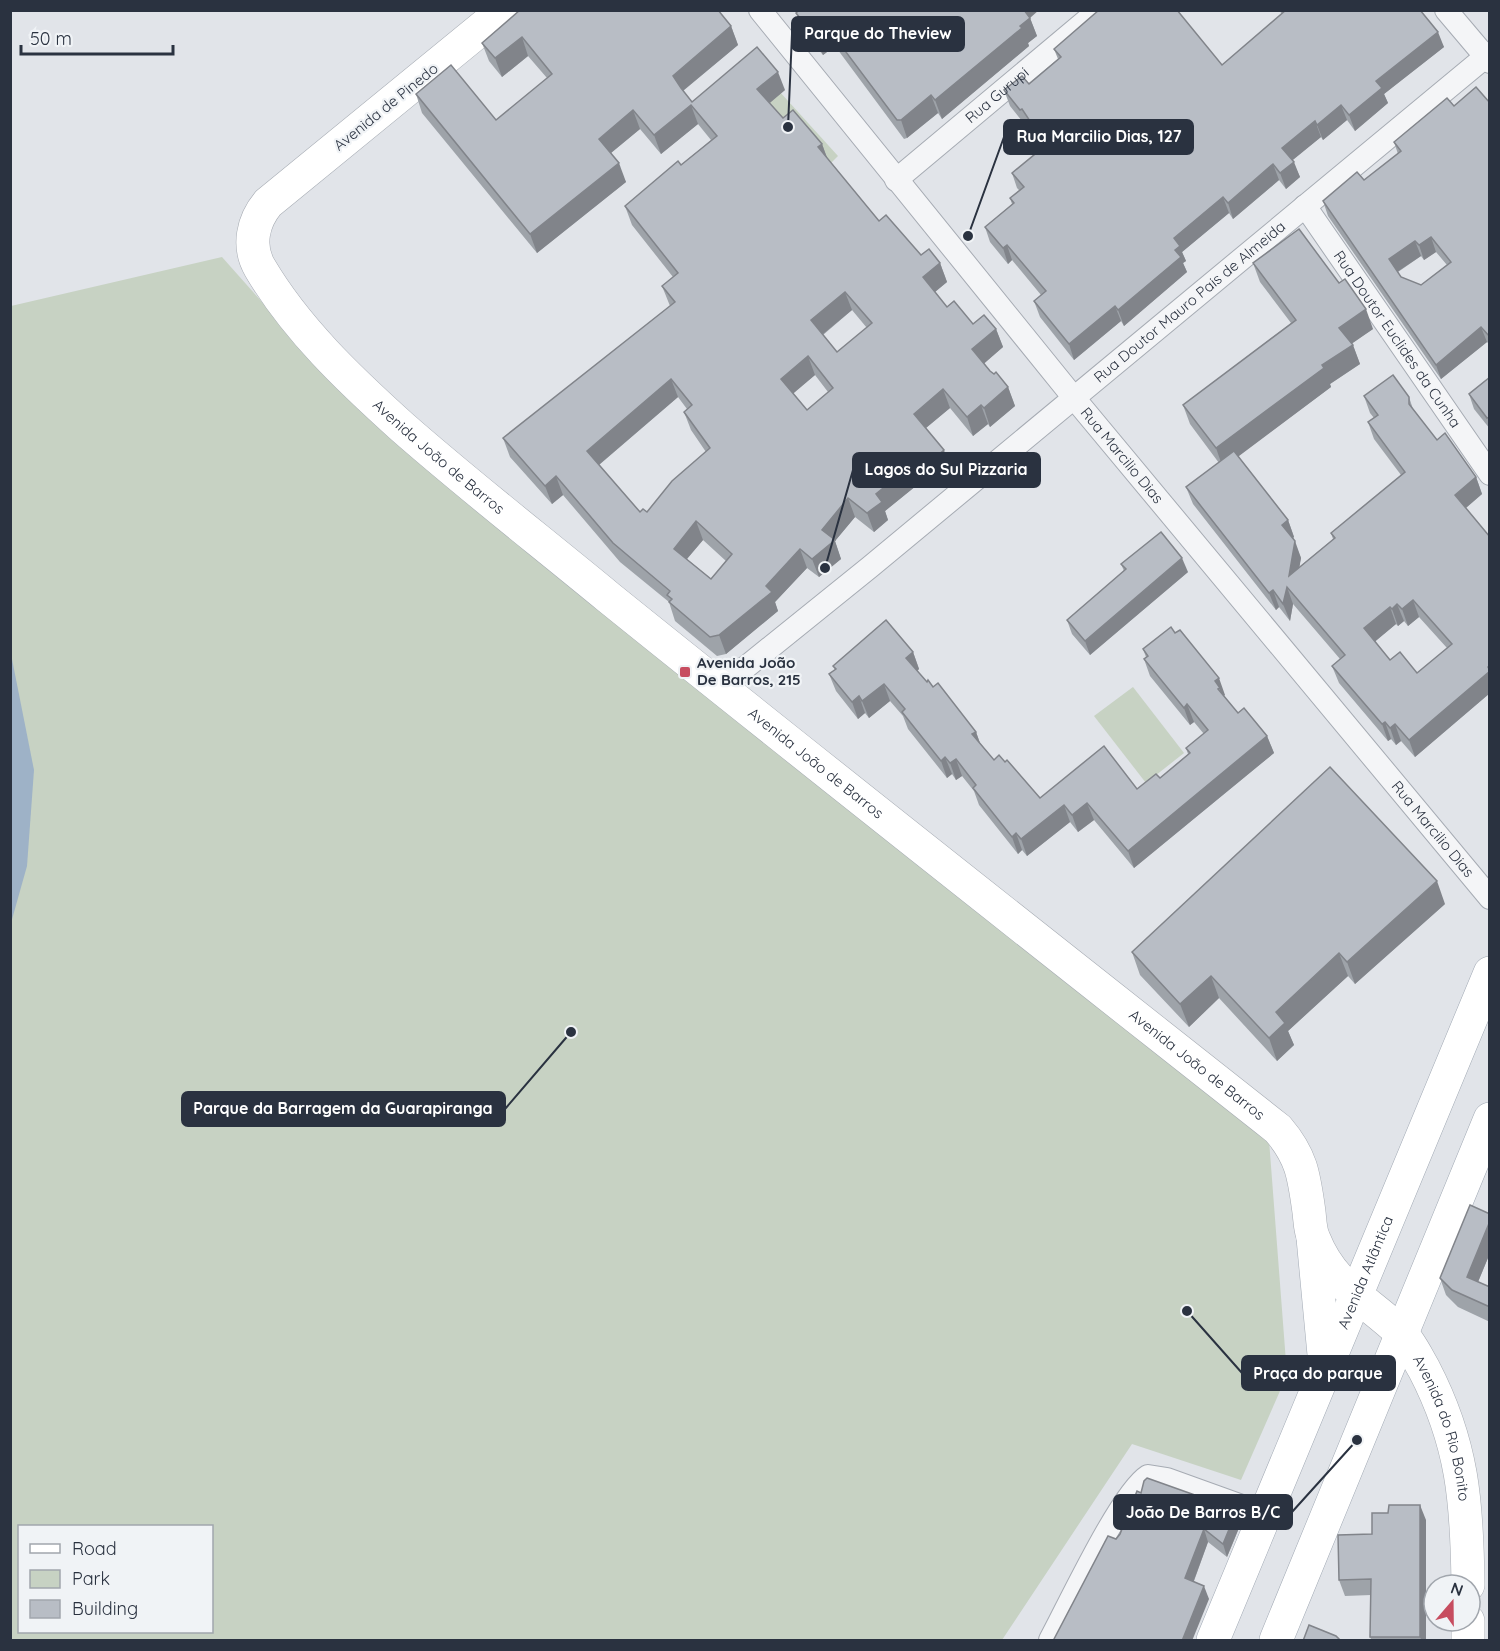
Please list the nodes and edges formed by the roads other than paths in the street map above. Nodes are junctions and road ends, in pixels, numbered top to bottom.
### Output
1 (504, 10) edge
2 (760, 10) edge
3 (1099, 10) edge
4 (1446, 10) edge
5 (1488, 57) edge
6 (896, 180) junction
7 (268, 203) joint
8 (1305, 206) junction
9 (1074, 398) junction
10 (1490, 474) edge
11 (720, 688) junction
12 (1490, 897) edge
13 (1490, 973) edge
14 (1490, 1119) edge
15 (1313, 1238) junction
16 (1356, 1298) junction
17 (1401, 1333) junction
18 (1326, 1371) junction
19 (1267, 1515) junction
20 (1468, 1573) edge
21 (1050, 1641) edge
22 (1213, 1641) edge
23 (1276, 1641) edge

1 - 7 street, Avenida de Pinedo
2 - 6 street, Rua Marcilio Dias
3 - 6 street, Rua Gurupi
4 - 5 street
5 - 8 street, Rua Doutor Mauro Pais de Almeida
6 - 9 street, Rua Marcilio Dias
7 - 11 street, Avenida João de Barros
8 - 9 street, Rua Doutor Mauro Pais de Almeida
8 - 10 street, Rua Doutor Euclides da Cunha
9 - 11 street, Rua Doutor Mauro Pais de Almeida
9 - 12 street, Rua Marcilio Dias
11 - 15 street, Avenida João de Barros
13 - 16 street, Avenida Atlântica
14 - 17 street
15 - 16 street, Avenida João de Barros
15 - 18 street
16 - 17 street, Avenida do Rio Bonito
16 - 18 street, Avenida Atlântica
17 - 20 street, Avenida do Rio Bonito
17 - 23 street
18 - 19 street, Avenida Atlântica
19 - 21 street
19 - 22 street, Avenida Atlântica

